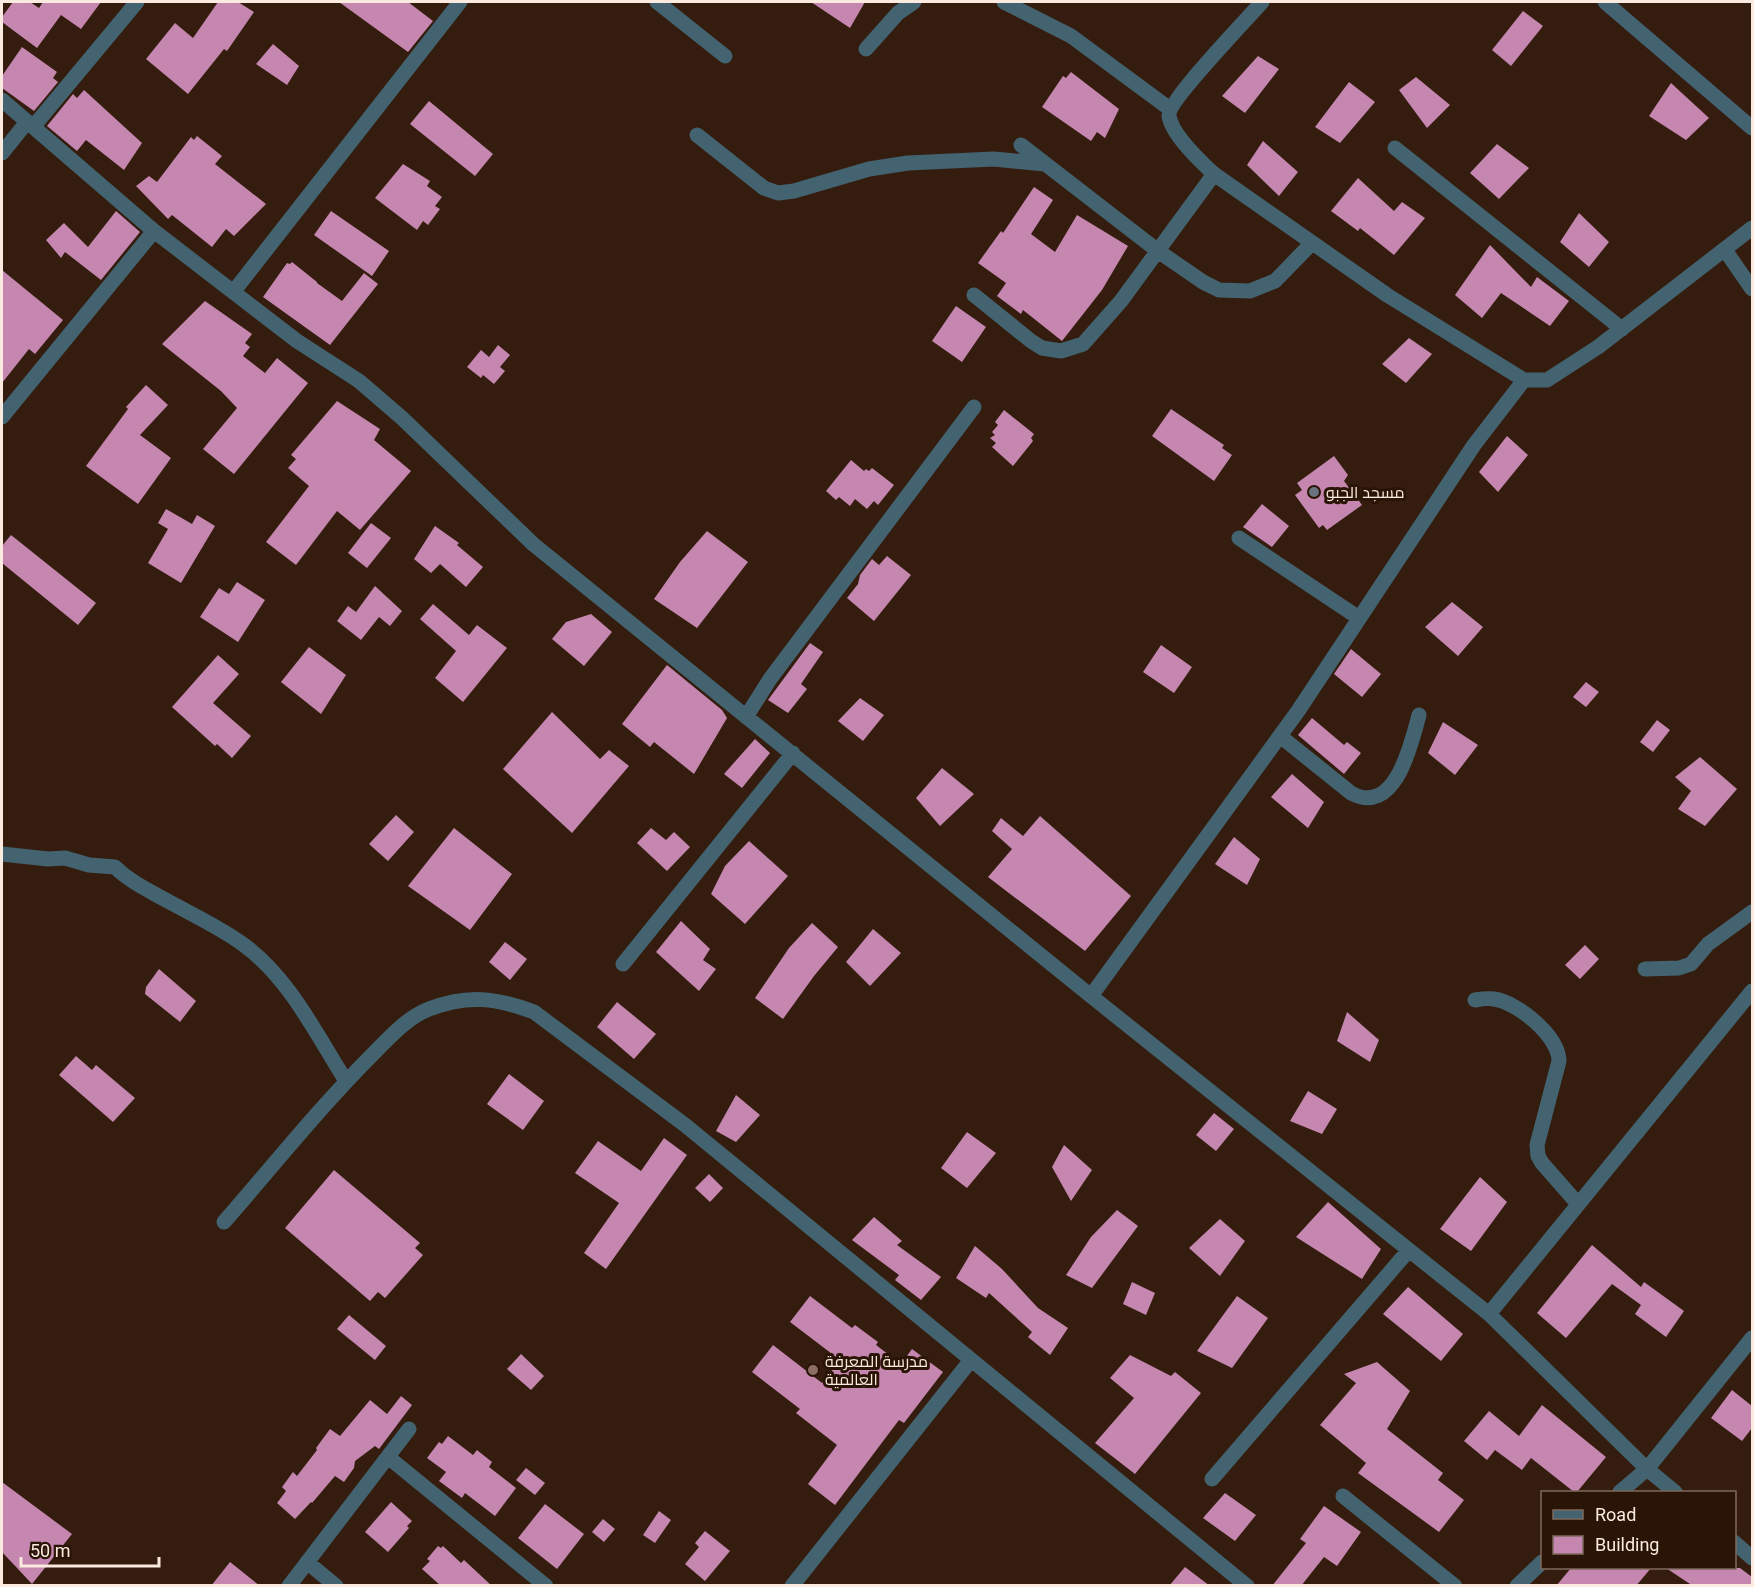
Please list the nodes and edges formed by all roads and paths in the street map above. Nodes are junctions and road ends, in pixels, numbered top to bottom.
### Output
1 (136, 2) edge
2 (460, 2) edge
3 (657, 2) edge
4 (914, 2) edge
5 (1004, 2) edge
6 (1262, 2) edge
7 (1605, 2) edge
8 (866, 49) dead end
9 (725, 56) dead end
10 (2, 99) edge
11 (1170, 109) junction
12 (30, 125) junction
13 (1752, 128) edge
14 (697, 135) dead end
15 (1021, 145) dead end
16 (1395, 148) dead end
17 (2, 153) edge
18 (1046, 164) junction
19 (1214, 174) junction
20 (1752, 228) edge
21 (154, 231) junction
22 (1312, 243) junction
23 (1725, 250) junction
24 (1158, 251) junction
25 (1752, 289) edge
26 (234, 291) junction
27 (974, 295) dead end
28 (1622, 329) junction
29 (1524, 380) junction
30 (974, 407) dead end
31 (2, 417) edge
32 (1239, 538) dead end
33 (1359, 618) junction
34 (1419, 715) dead end
35 (746, 717) junction
36 (1280, 736) junction
37 (793, 753) junction
38 (2, 854) edge
39 (1752, 912) edge
40 (622, 964) dead end
41 (1645, 969) dead end
42 (1752, 991) edge
43 (1091, 996) junction
44 (1475, 1000) dead end
45 (346, 1081) junction
46 (1578, 1204) junction
47 (225, 1222) dead end
48 (1409, 1250) junction
49 (1489, 1314) junction
50 (1752, 1338) edge
51 (971, 1360) junction
52 (410, 1429) dead end
53 (388, 1457) junction
54 (1647, 1469) junction
55 (1212, 1479) dead end
56 (1621, 1491) edge
57 (1674, 1491) edge
58 (1343, 1496) dead end
59 (1736, 1544) edge
60 (1752, 1558) edge
61 (307, 1562) junction
62 (1541, 1563) edge
63 (289, 1586) edge
64 (336, 1586) edge
65 (546, 1586) edge
66 (792, 1586) edge
67 (1247, 1586) edge
68 (1455, 1586) edge
69 (1516, 1586) edge

1 - 12 street
2 - 26 street
3 - 9 street
4 - 8 street
5 - 11 street
6 - 11 street
7 - 13 street
10 - 12 street
11 - 19 street
12 - 17 street
12 - 21 street
14 - 18 street
15 - 18 street
16 - 28 street
18 - 24 street
19 - 22 street
19 - 24 street
20 - 23 street
21 - 26 street
21 - 31 street
22 - 24 street
22 - 29 street
23 - 25 street
23 - 28 street
24 - 27 street
26 - 35 street
28 - 29 street
29 - 33 street
30 - 35 street
32 - 33 street
33 - 36 street
34 - 36 street
35 - 37 street
36 - 43 street
37 - 40 street
37 - 43 street
38 - 45 street
39 - 41 street
42 - 46 street
43 - 48 street
44 - 46 street
45 - 47 street
45 - 51 street
46 - 49 street
48 - 49 street
48 - 55 street
49 - 54 street
50 - 54 street
51 - 66 street
51 - 67 street
52 - 53 street
53 - 61 street
53 - 65 street
54 - 56 street
54 - 57 street
58 - 68 street
59 - 60 street
61 - 63 street
61 - 64 street
62 - 69 street

